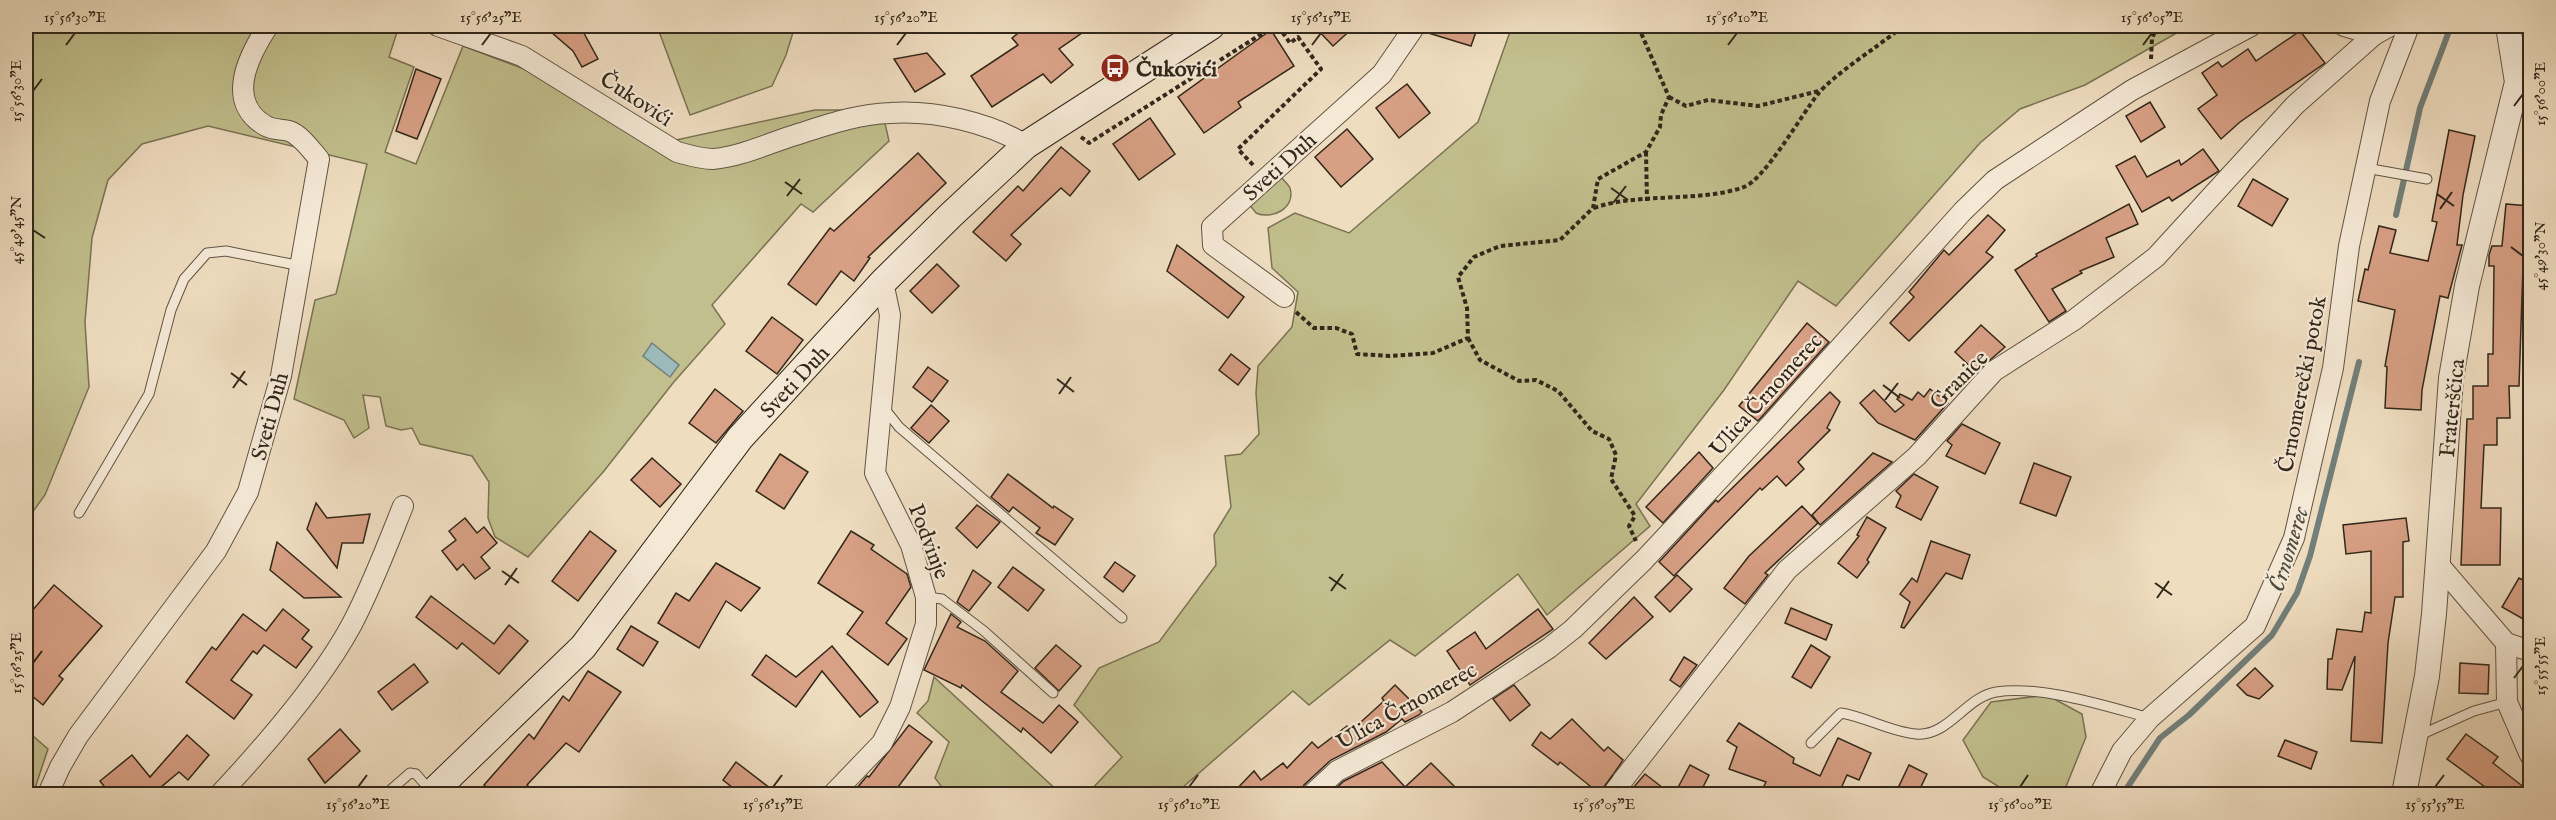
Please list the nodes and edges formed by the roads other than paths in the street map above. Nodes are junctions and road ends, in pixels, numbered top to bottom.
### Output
1 (268, 26) edge
2 (438, 26) edge
3 (1210, 26) edge
4 (1415, 26) edge
5 (2251, 26) edge
6 (2344, 26) edge
7 (2409, 26) edge
8 (2508, 26) edge
9 (2382, 30) edge
10 (1026, 145) junction
11 (2366, 168) junction
12 (2422, 178) dead end
13 (301, 266) junction
14 (883, 282) junction
15 (1284, 297) road end
16 (881, 405) junction
17 (403, 506) dead end
18 (79, 513) dead end
19 (2439, 566) junction
20 (926, 597) junction
21 (1122, 618) dead end
22 (2506, 643) junction
23 (2530, 651) edge
24 (1053, 693) dead end
25 (2507, 702) junction
26 (2150, 718) junction
27 (2415, 737) junction
28 (1810, 743) dead end
29 (2530, 755) edge
30 (432, 794) edge
31 (48, 795) edge
32 (219, 795) edge
33 (386, 795) edge
34 (833, 795) edge
35 (1312, 795) edge
36 (1612, 795) edge
37 (2100, 795) edge
38 (2404, 795) edge

1 - 13 street, Sveti Duh
2 - 10 street, Čukovići
3 - 10 main road, Sveti Duh
4 - 15 street, Sveti Duh
5 - 35 street, Ulica Črnomerec
6 - 9 street
7 - 11 street, Črnomerečki potok
8 - 19 street, Fraterščica
9 - 36 street, Granice
10 - 14 main road, Sveti Duh
11 - 12 lane
11 - 26 street, Črnomerečki potok
13 - 18 lane
13 - 31 street, Sveti Duh
14 - 16 street, Podvinje
14 - 30 main road, Sveti Duh
16 - 20 street, Podvinje
16 - 21 lane
17 - 32 street
19 - 22 street
19 - 27 street, Fraterščica
20 - 24 lane
20 - 34 street, Podvinje
22 - 23 street
22 - 25 street
25 - 27 lane
25 - 29 street
26 - 28 lane
26 - 37 street, Črnomerečki potok
27 - 38 street, Fraterščica
30 - 33 lane

